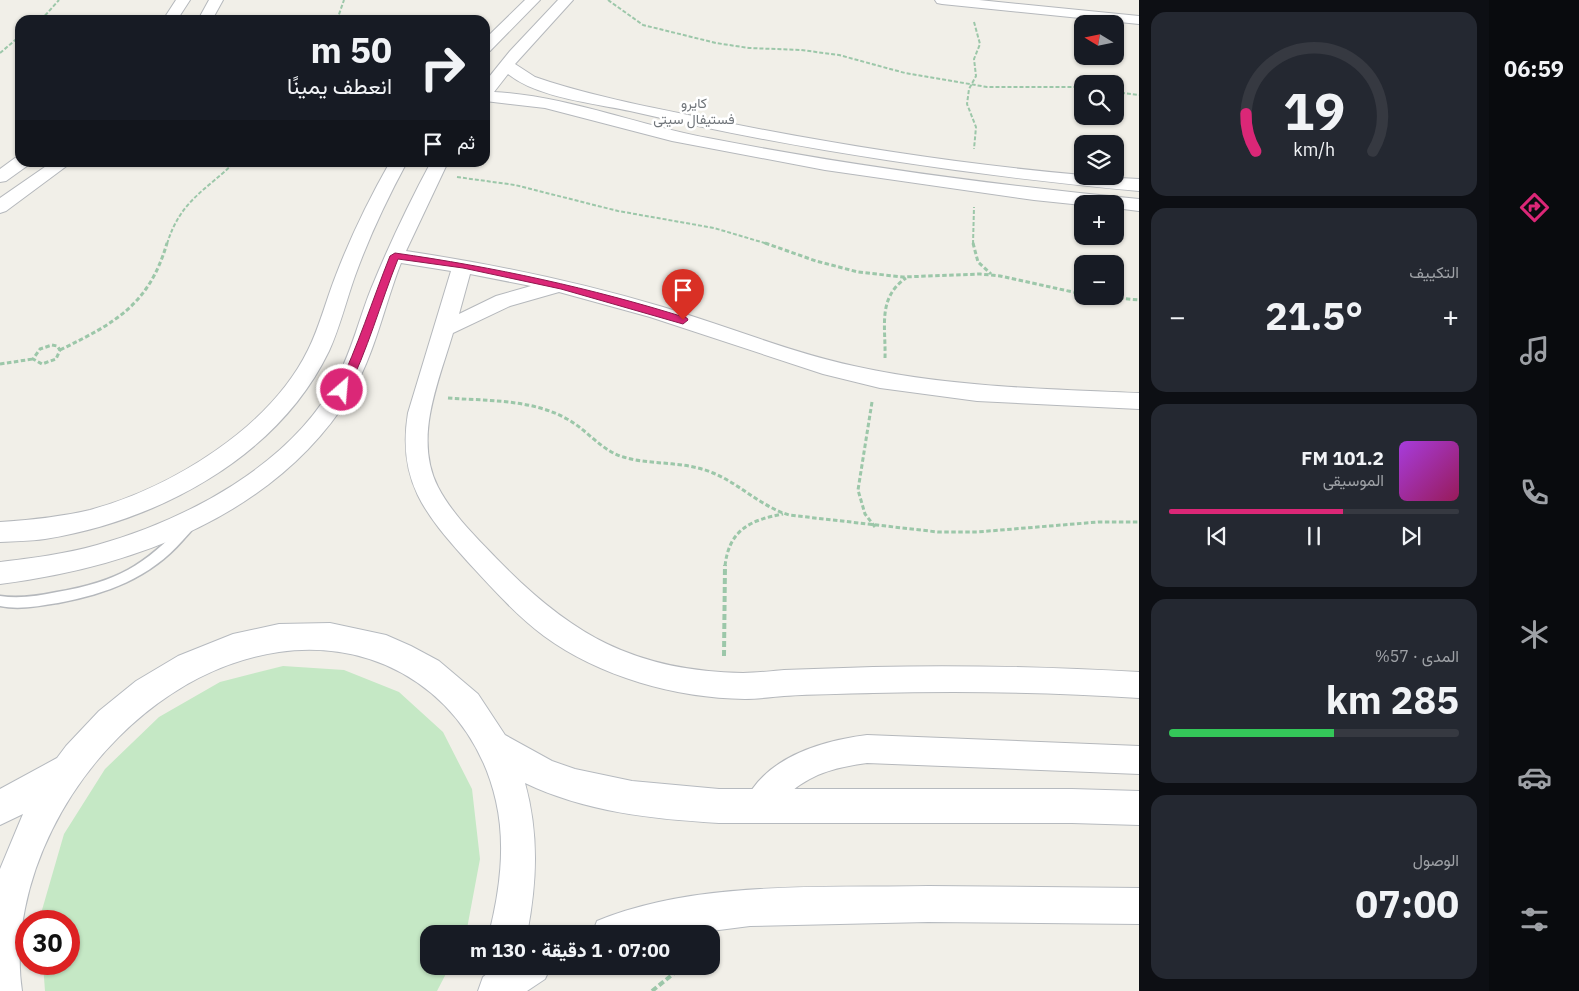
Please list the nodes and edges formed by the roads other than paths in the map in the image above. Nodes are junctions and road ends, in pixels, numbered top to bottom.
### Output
1 (183, 0) edge
2 (216, 0) edge
3 (533, 0) edge
4 (566, 0) edge
5 (942, 0) edge
6 (173, 15) edge
7 (208, 15) edge
8 (1139, 20) edge
9 (490, 43) edge
10 (506, 65) junction
11 (490, 87) edge
12 (490, 95) edge
13 (15, 166) edge
14 (57, 167) edge
15 (397, 167) edge
16 (437, 168) edge
17 (0, 177) edge
18 (1139, 185) edge
19 (1139, 205) edge
20 (0, 207) edge
21 (395, 256) junction
22 (463, 265) junction
23 (561, 286) junction
24 (444, 329) junction
25 (1139, 401) edge
26 (194, 518) junction
27 (0, 532) edge
28 (0, 573) edge
29 (0, 601) edge
30 (1139, 685) edge
31 (496, 748) junction
32 (1139, 760) edge
33 (68, 770) junction
34 (758, 806) junction
35 (0, 808) edge
36 (1139, 808) edge
37 (1139, 906) edge
38 (510, 925) edge
39 (643, 925) edge
40 (494, 975) edge
41 (517, 975) edge
42 (3, 991) edge
43 (487, 991) edge
44 (497, 991) edge

1 - 6 street
2 - 7 street
3 - 9 street
4 - 10 street
5 - 8 street
10 - 11 street
10 - 18 street
12 - 19 street
13 - 17 street
14 - 20 street
15 - 27 street
16 - 21 street
21 - 22 street
21 - 26 street
22 - 23 street
22 - 24 street
23 - 24 street
23 - 25 street
24 - 30 street
26 - 28 street
26 - 29 lane
31 - 33 street
31 - 34 street
31 - 38 street
32 - 34 street
33 - 35 street
33 - 42 street
34 - 36 street
37 - 39 street
40 - 43 street
41 - 44 street

